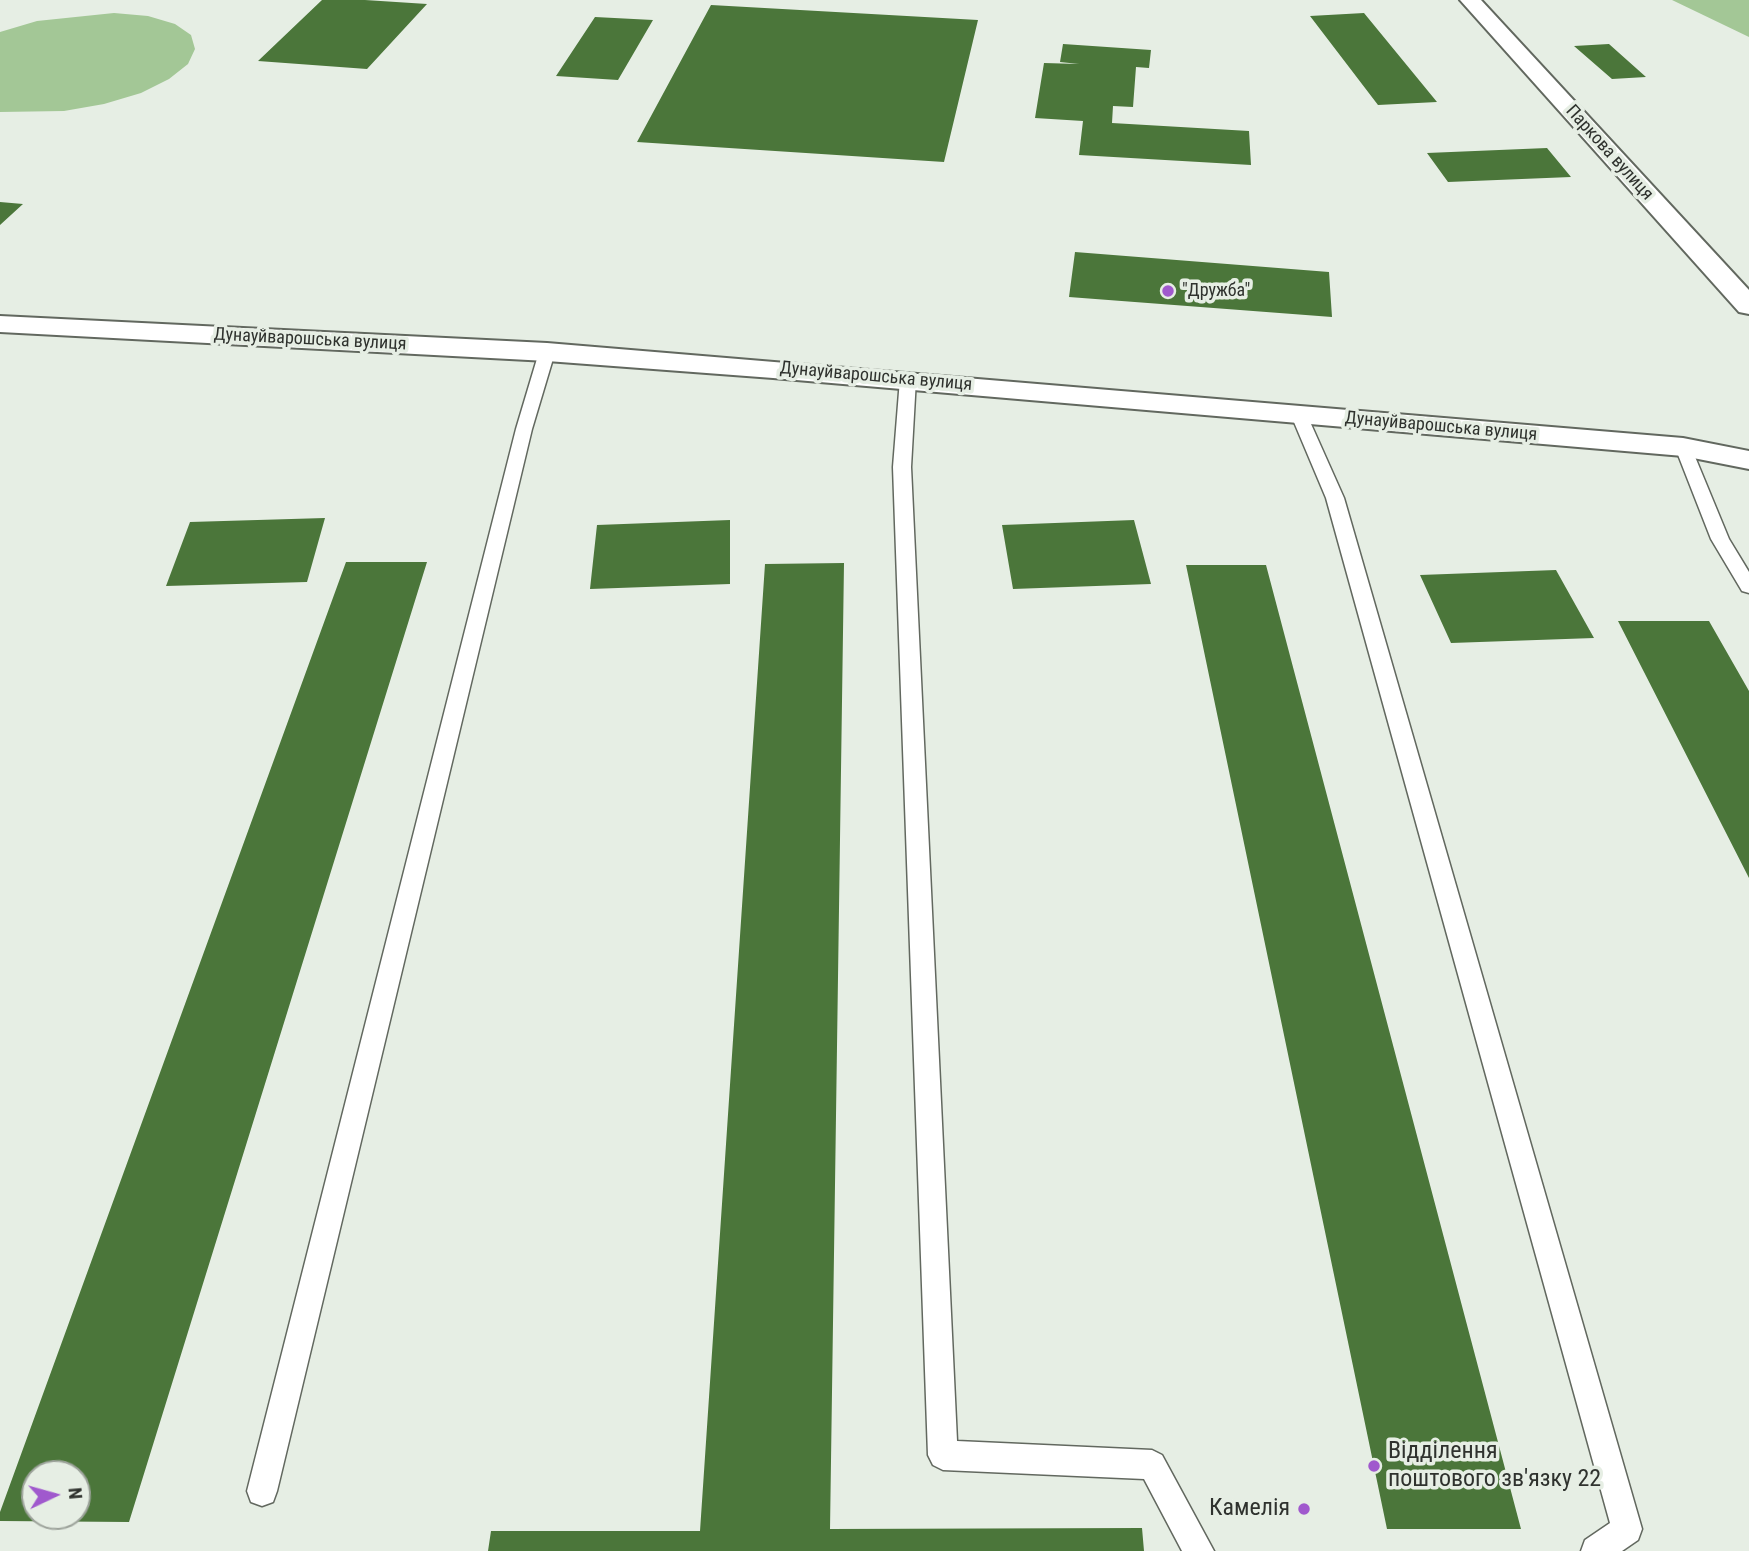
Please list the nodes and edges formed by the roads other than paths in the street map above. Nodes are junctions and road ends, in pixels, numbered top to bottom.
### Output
1 (1470, 0) edge
2 (1749, 306) edge
3 (0, 324) edge
4 (547, 352) junction
5 (908, 379) junction
6 (1299, 415) junction
7 (1683, 447) junction
8 (1749, 460) edge
9 (1749, 587) edge
10 (262, 1491) dead end
11 (1199, 1551) edge
12 (1596, 1551) edge

1 - 2 street, Паркова вулиця
3 - 4 street, Дунауйварошська вулиця
4 - 5 street, Дунауйварошська вулиця
4 - 10 lane
5 - 6 street, Дунауйварошська вулиця
5 - 11 lane
6 - 7 street, Дунауйварошська вулиця
6 - 12 lane
7 - 8 street, Дунауйварошська вулиця
7 - 9 lane

